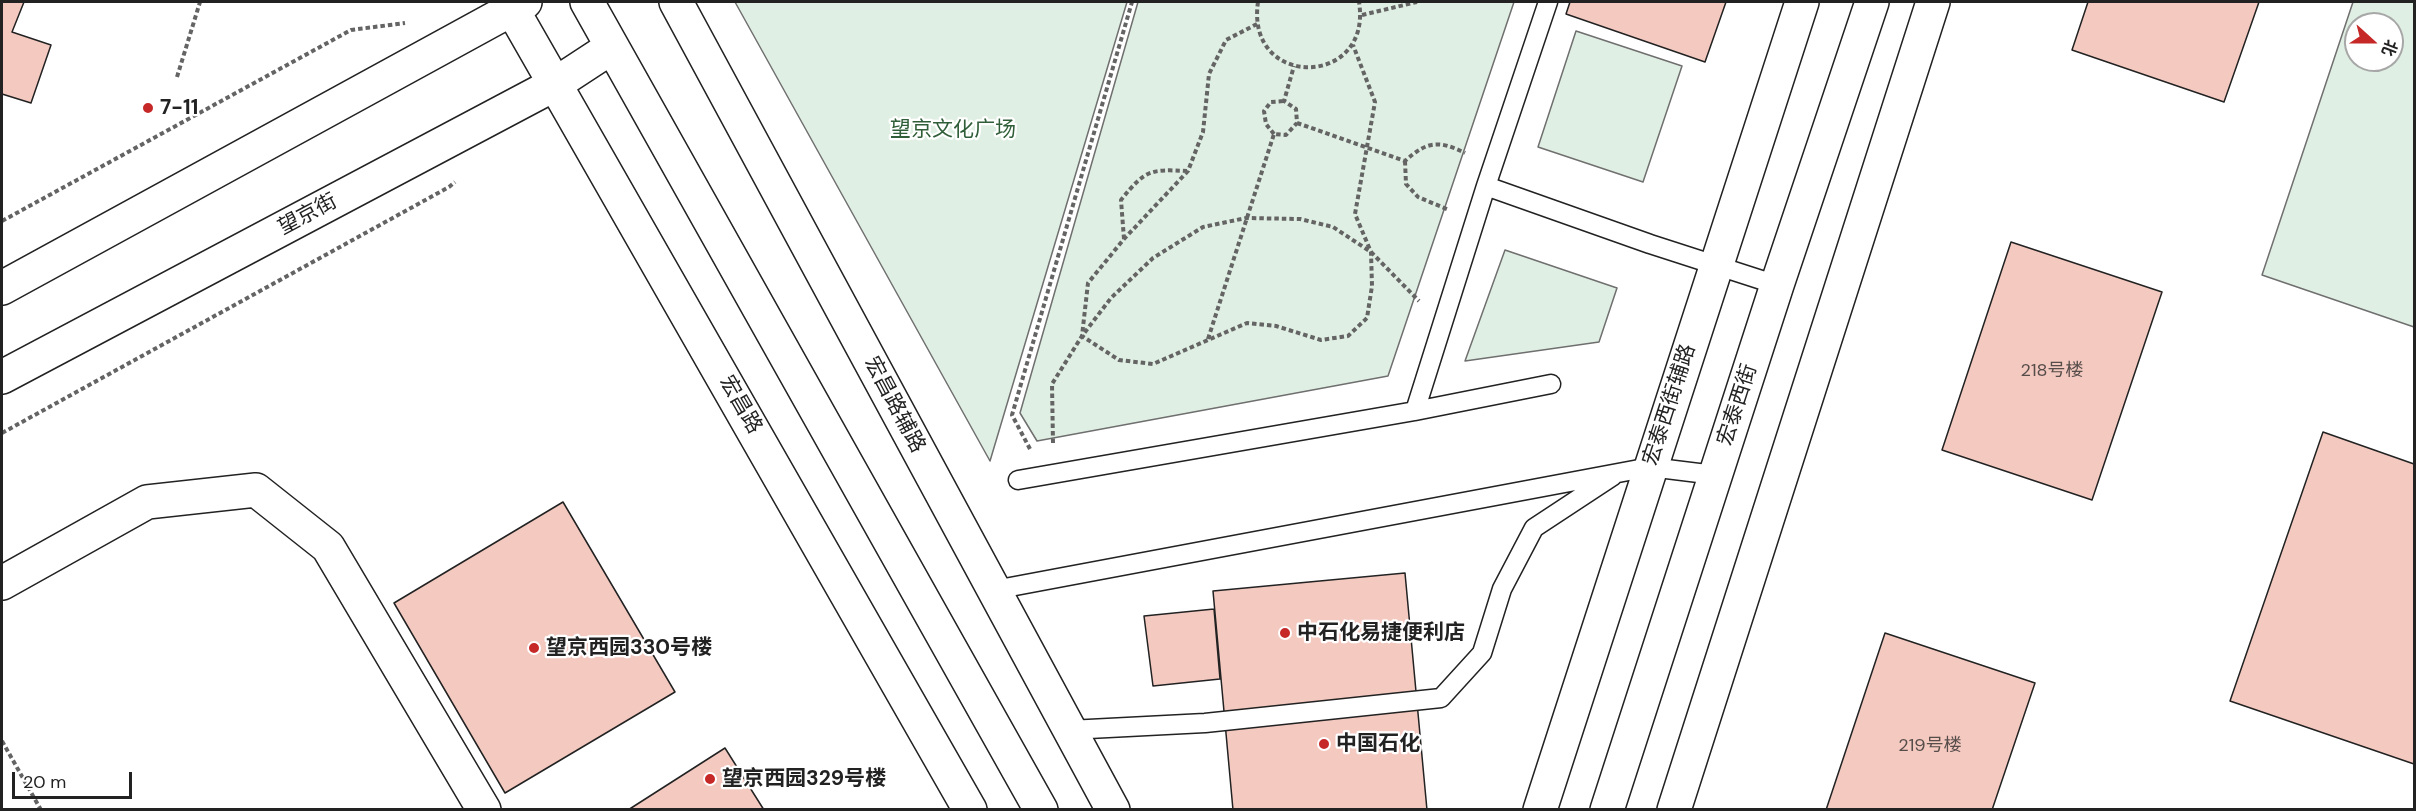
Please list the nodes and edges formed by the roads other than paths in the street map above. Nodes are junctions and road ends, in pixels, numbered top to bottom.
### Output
1 (587, 2) edge
2 (676, 2) edge
3 (1548, 2) edge
4 (1802, 2) edge
5 (1872, 2) edge
6 (1933, 2) edge
7 (515, 4) edge
8 (612, 47) junction
9 (557, 83) junction
10 (1486, 186) junction
11 (1716, 265) junction
12 (1777, 285) junction
13 (2, 288) edge
14 (2, 377) edge
15 (1551, 384) dead end
16 (1415, 411) junction
17 (1635, 470) junction
18 (1715, 475) junction
19 (1018, 480) dead end
20 (2, 583) edge
21 (994, 590) junction
22 (1070, 730) junction
23 (484, 810) edge
24 (970, 810) edge
25 (1041, 810) edge
26 (1113, 810) edge
27 (1540, 810) edge
28 (1607, 810) edge
29 (1674, 810) edge

1 - 8 street
2 - 21 street, 宏昌路辅路
3 - 10 lane
4 - 11 street, 宏泰西街辅路
5 - 12 street, 宏泰西街
6 - 29 street
7 - 9 street, 宏昌路
7 - 13 street
8 - 9 street, 望京街
8 - 25 street
9 - 14 street, 望京街
9 - 24 street, 宏昌路
10 - 11 lane
10 - 16 lane
11 - 12 lane
11 - 17 street, 宏泰西街辅路
12 - 18 street, 宏泰西街
15 - 16 lane
16 - 19 lane
17 - 18 lane
17 - 21 lane
17 - 22 lane
17 - 27 street, 宏泰西街辅路
18 - 28 street, 宏泰西街
20 - 23 street
21 - 22 street, 宏昌路辅路
22 - 26 street, 宏昌路辅路

